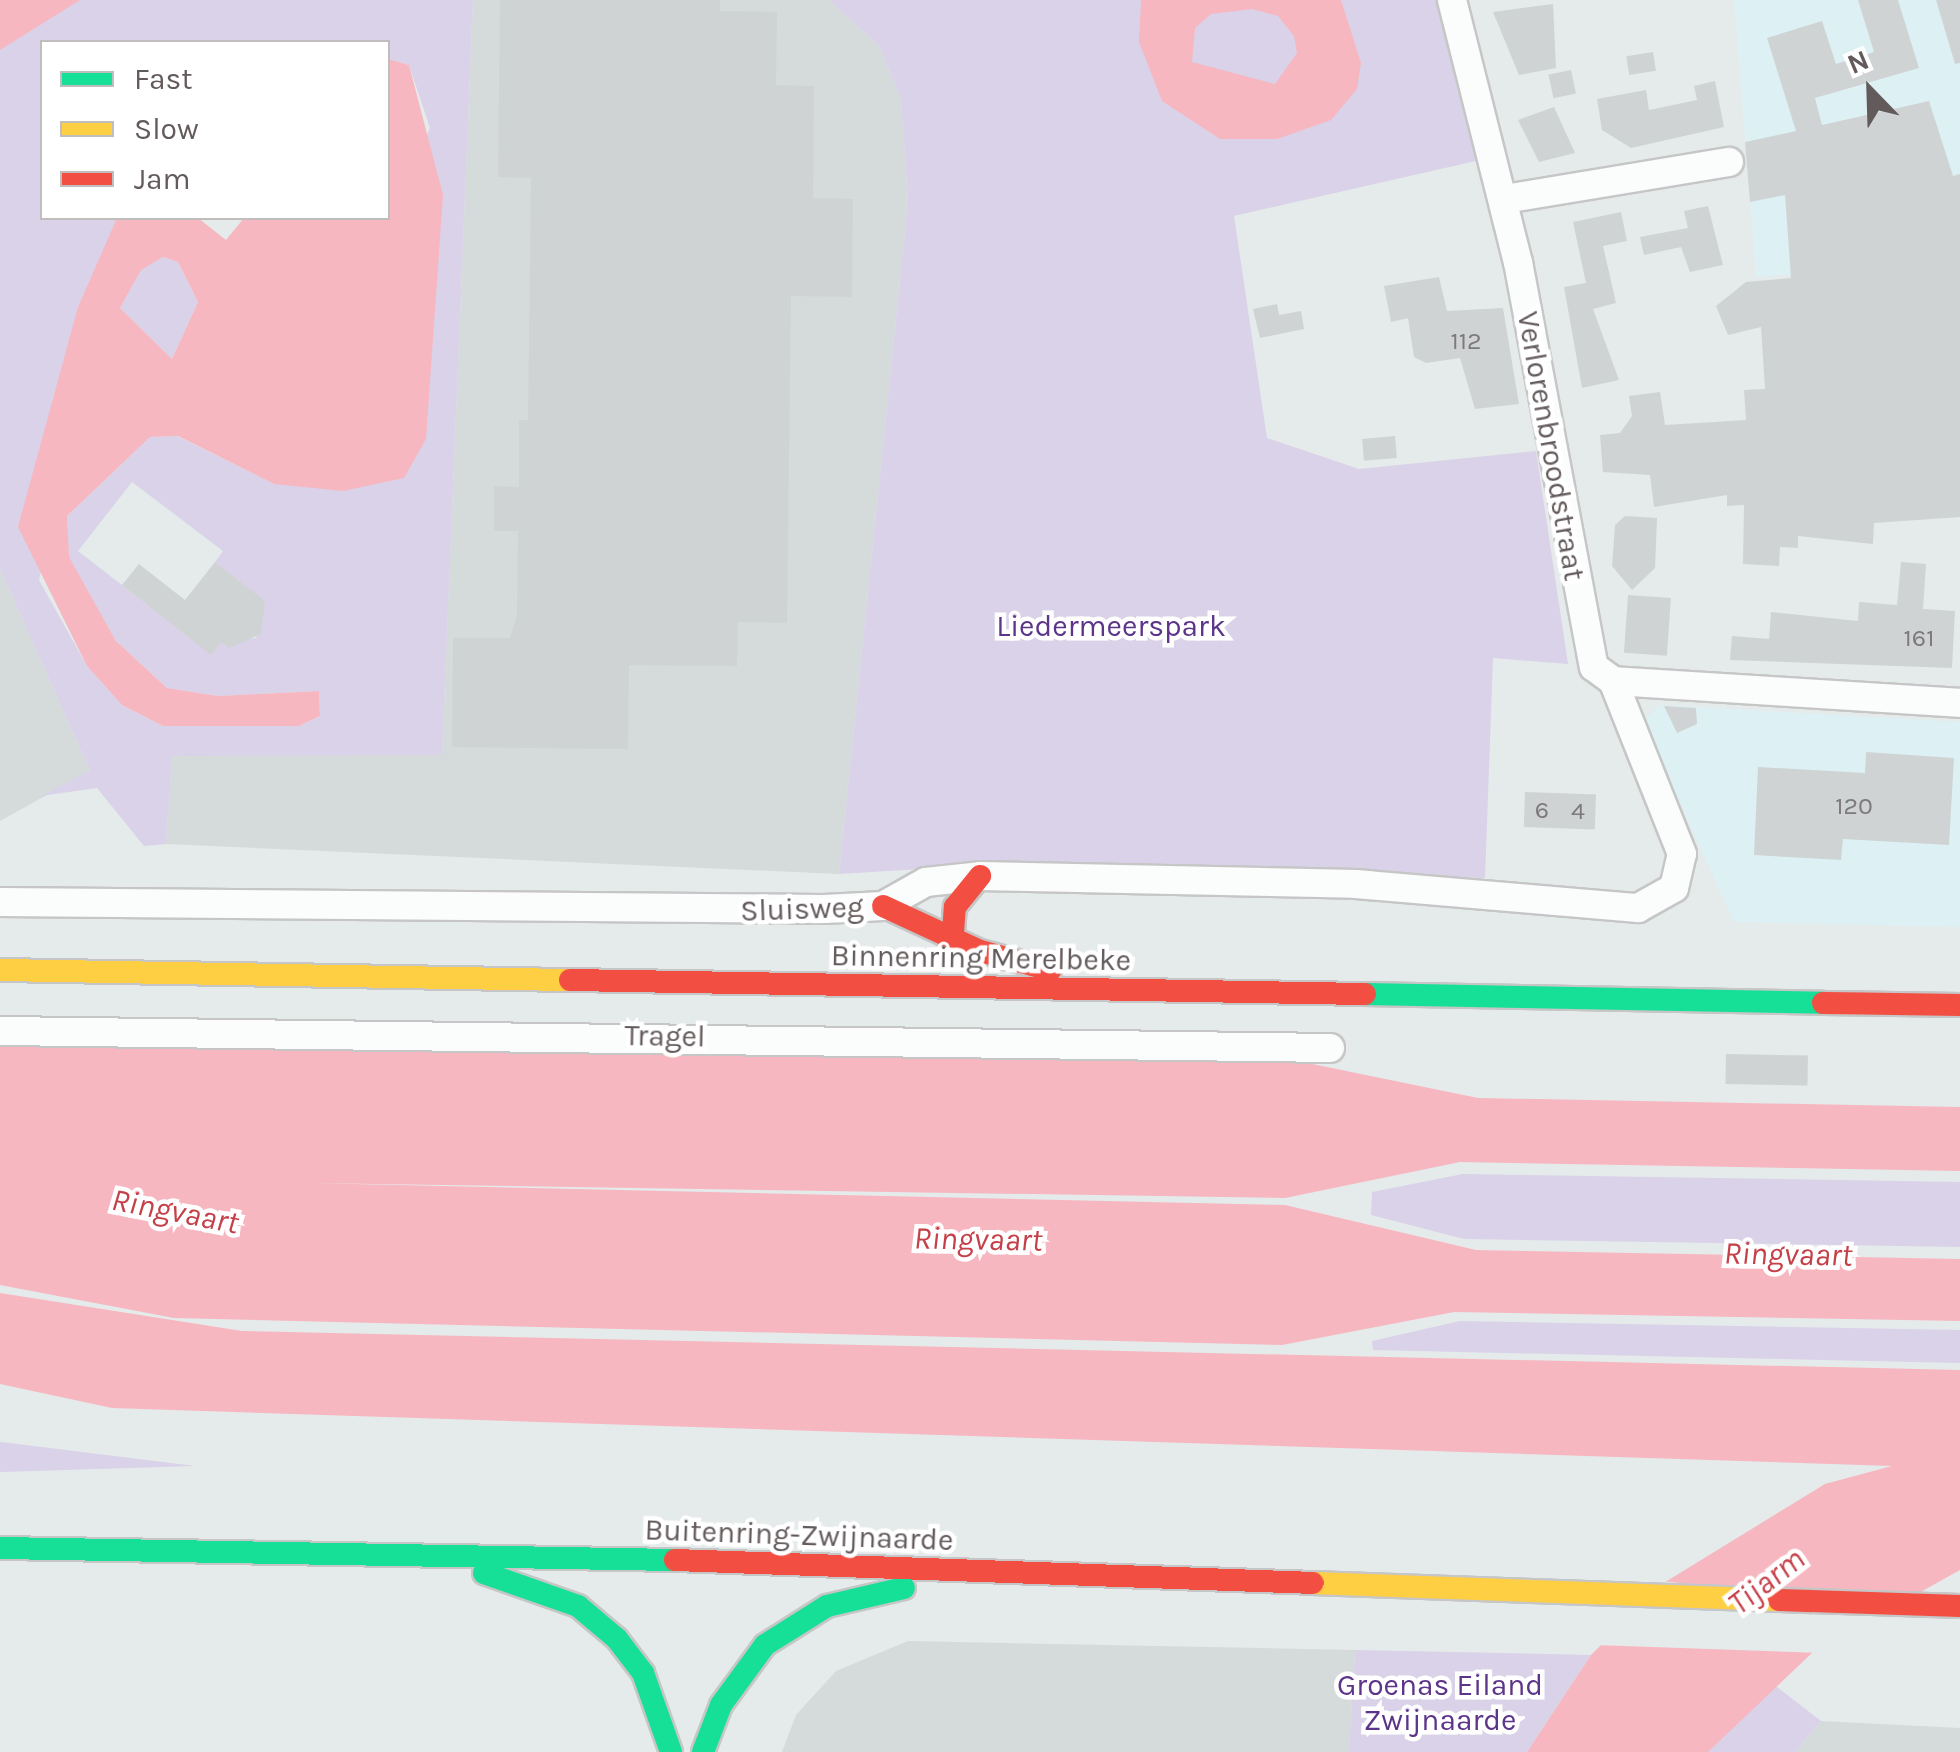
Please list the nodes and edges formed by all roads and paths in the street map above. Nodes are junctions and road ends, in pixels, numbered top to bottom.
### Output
1 (1452, 0) edge
2 (1729, 162) dead end
3 (1505, 199) junction
4 (1614, 682) junction
5 (1960, 704) edge
6 (1682, 854) joint
7 (980, 876) junction
8 (0, 902) edge
9 (883, 906) junction
10 (954, 933) junction
11 (0, 970) edge
12 (1960, 981) edge
13 (1120, 990) junction
14 (1796, 1003) junction
15 (1960, 1005) edge
16 (0, 1031) edge
17 (1330, 1048) dead end
18 (0, 1548) edge
19 (368, 1549) junction
20 (965, 1570) junction
21 (1957, 1606) edge
22 (672, 1752) edge
23 (703, 1752) edge

1 - 3 street, Verlorenbroodstraat
2 - 3 street
3 - 4 street, Verlorenbroodstraat
4 - 5 street
4 - 6 street, Verlorenbroodstraat
6 - 7 street, Sluisweg
7 - 9 street, Sluisweg
7 - 10 highway
8 - 9 street, Sluisweg
9 - 10 highway
10 - 13 highway
11 - 13 highway, Binnenring Merelbeke
12 - 14 highway
13 - 14 highway, Binnenring Merelbeke
14 - 15 highway, Binnenring Merelbeke
16 - 17 street, Tragel
18 - 19 highway, Buitenring-Zwijnaarde
19 - 20 highway, Buitenring-Zwijnaarde
19 - 22 highway
20 - 21 highway, Buitenring-Zwijnaarde
20 - 23 highway

